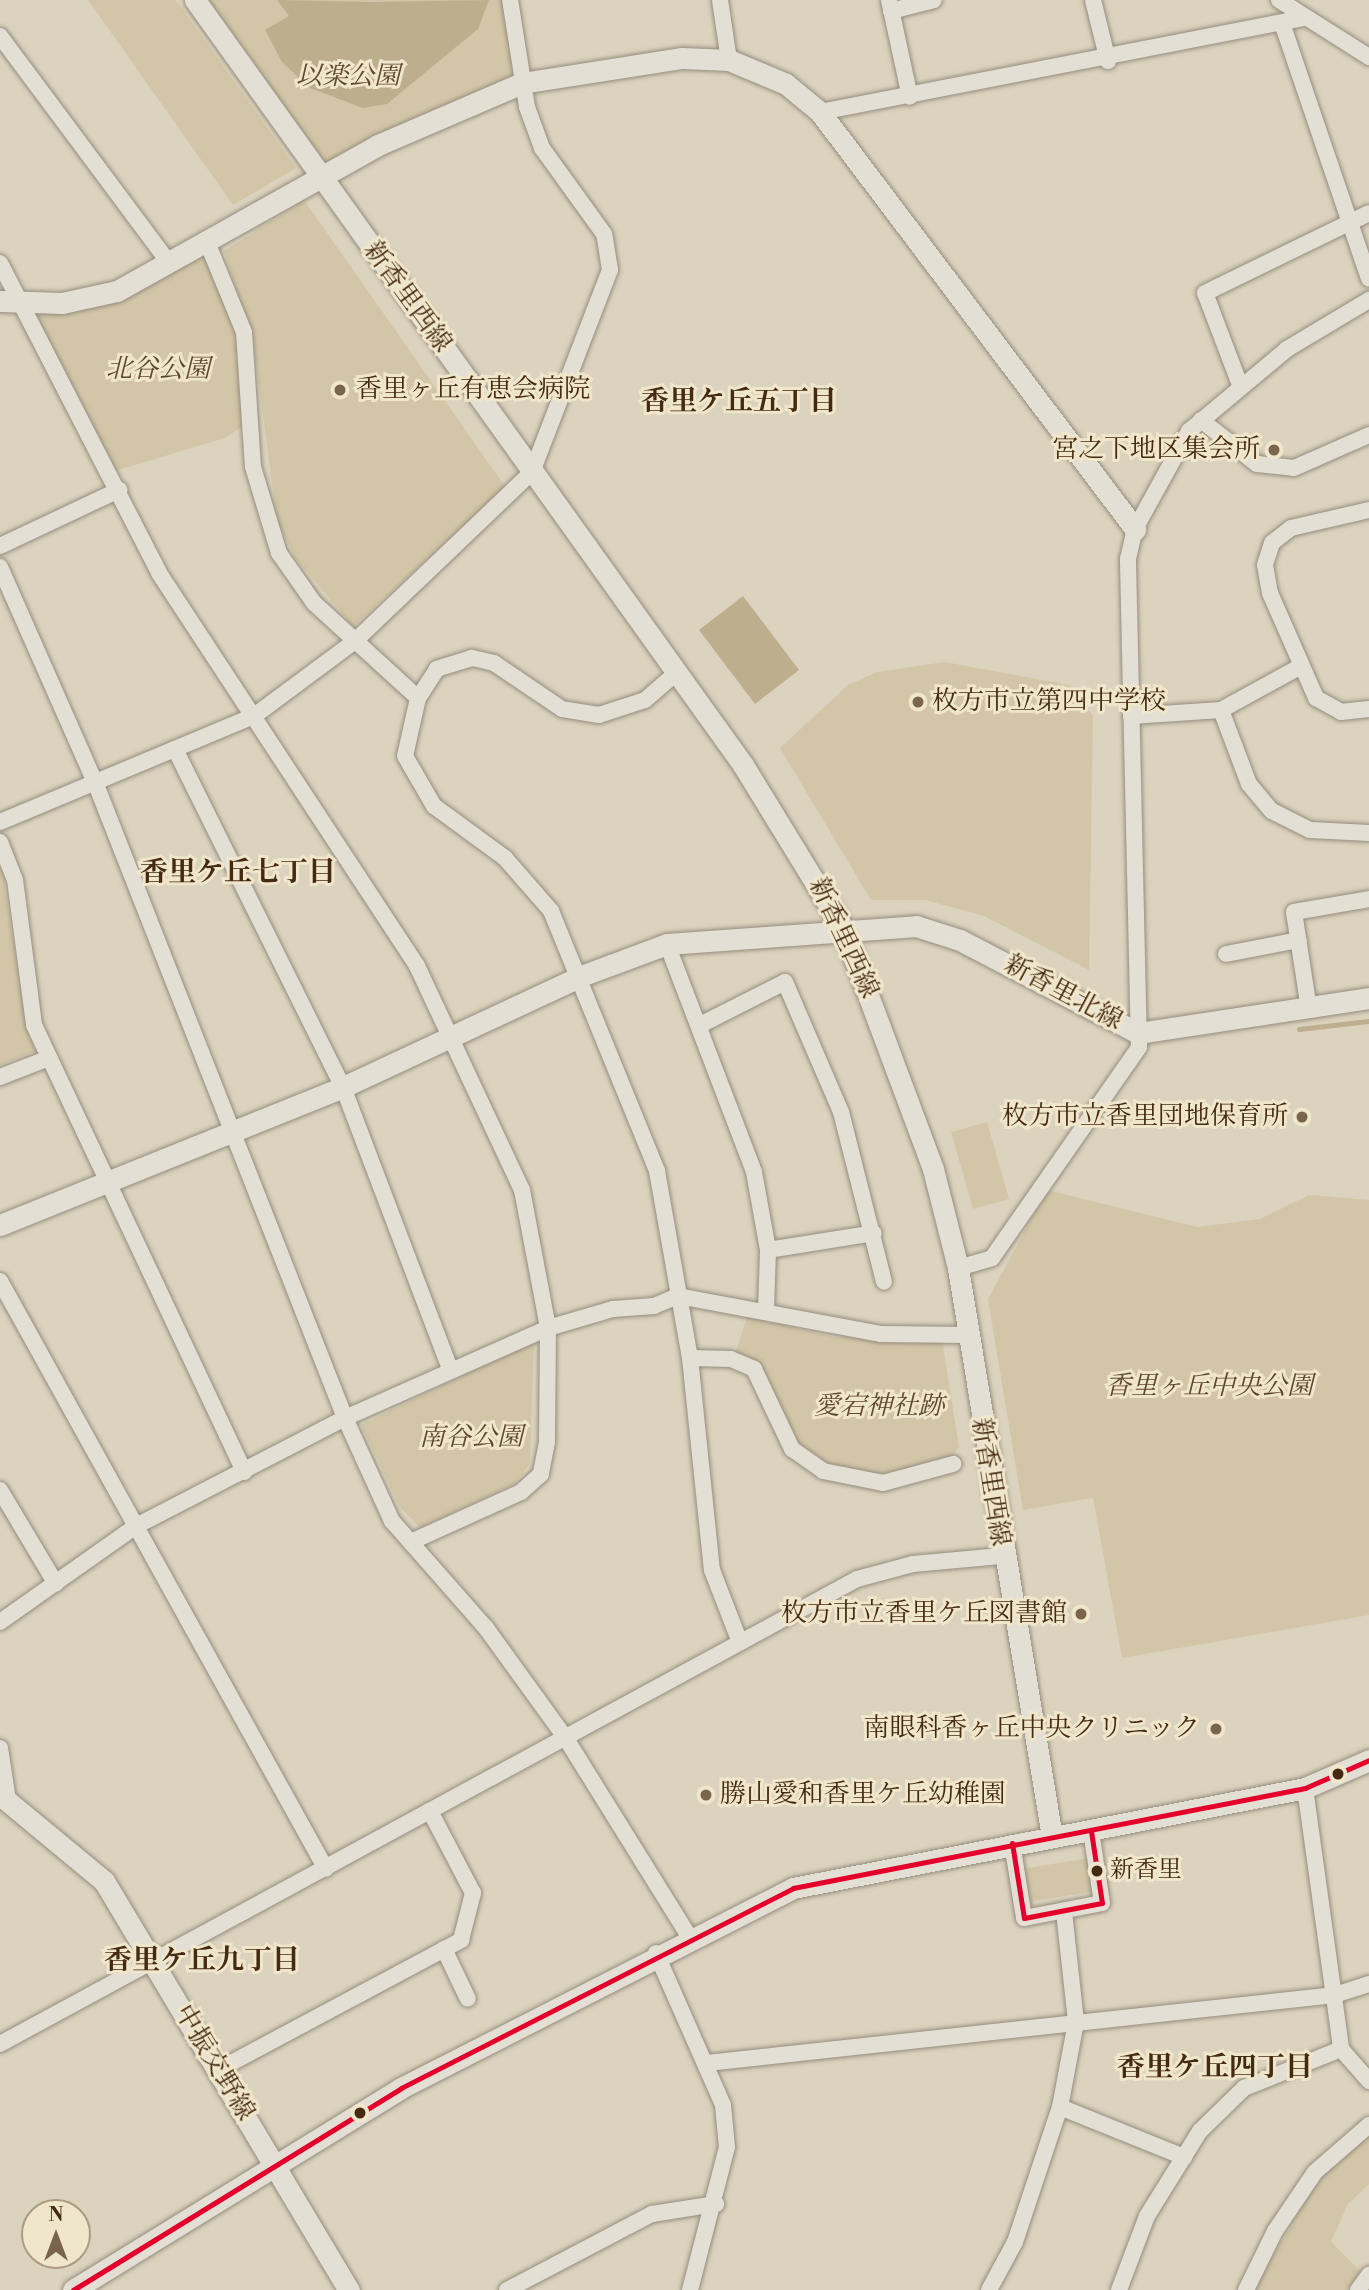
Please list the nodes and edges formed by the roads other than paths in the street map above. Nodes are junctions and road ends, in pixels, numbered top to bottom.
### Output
1 (195, 0) edge
2 (510, 0) edge
3 (720, 0) edge
4 (934, 0) edge
5 (1093, 0) edge
6 (1279, 0) edge
7 (890, 5) edge
8 (1305, 18) junction
9 (1282, 23) junction
10 (0, 36) edge
11 (1369, 57) edge
12 (729, 60) junction
13 (1108, 61) junction
14 (522, 83) junction
15 (910, 97) junction
16 (820, 113) junction
17 (319, 175) junction
18 (1369, 213) edge
19 (1352, 221) junction
20 (207, 242) junction
21 (0, 263) edge
22 (170, 264) junction
23 (1369, 279) edge
24 (1369, 300) edge
25 (10, 302) edge
26 (1240, 385) junction
27 (1201, 420) junction
28 (1369, 435) edge
29 (532, 472) junction
30 (119, 490) junction
31 (1369, 510) edge
32 (1135, 529) junction
33 (0, 546) edge
34 (0, 567) edge
35 (355, 641) junction
36 (1301, 666) junction
37 (674, 674) junction
38 (418, 698) junction
39 (1369, 709) edge
40 (1221, 710) junction
41 (254, 716) junction
42 (1132, 716) junction
43 (175, 749) junction
44 (95, 782) junction
45 (0, 822) edge
46 (1369, 833) edge
47 (0, 842) edge
48 (1369, 899) edge
49 (843, 928) junction
50 (1299, 940) junction
51 (667, 944) junction
52 (1226, 954) dead end
53 (581, 976) junction
54 (1369, 998) edge
55 (1309, 1009) junction
56 (700, 1024) junction
57 (1138, 1032) junction
58 (451, 1038) junction
59 (49, 1058) junction
60 (0, 1077) edge
61 (342, 1087) junction
62 (232, 1132) junction
63 (106, 1183) junction
64 (0, 1225) edge
65 (874, 1233) junction
66 (768, 1250) junction
67 (958, 1268) junction
68 (0, 1280) edge
69 (884, 1282) dead end
70 (678, 1296) junction
71 (766, 1309) junction
72 (548, 1328) junction
73 (967, 1335) junction
74 (690, 1358) junction
75 (450, 1369) junction
76 (345, 1418) junction
77 (953, 1464) dead end
78 (244, 1472) junction
79 (0, 1490) edge
80 (136, 1526) junction
81 (411, 1542) junction
82 (1001, 1556) junction
83 (56, 1584) junction
84 (0, 1622) edge
85 (739, 1640) junction
86 (565, 1737) junction
87 (0, 1748) edge
88 (1369, 1760) edge
89 (1305, 1788) junction
90 (4, 1797) edge
91 (430, 1811) junction
92 (1091, 1831) junction
93 (1052, 1837) junction
94 (1012, 1843) junction
95 (326, 1868) junction
96 (1064, 1911) junction
97 (689, 1936) junction
98 (444, 1950) junction
99 (656, 1953) junction
100 (154, 1964) junction
101 (1369, 1984) edge
102 (1335, 1995) junction
103 (468, 1999) dead end
104 (1076, 2022) junction
105 (0, 2044) edge
106 (1341, 2049) junction
107 (707, 2063) junction
108 (218, 2070) junction
109 (1369, 2081) edge
110 (1060, 2107) junction
111 (1369, 2125) edge
112 (1184, 2158) junction
113 (274, 2164) junction
114 (716, 2204) junction
115 (1369, 2275) edge
116 (996, 2288) edge
117 (73, 2290) edge
118 (349, 2290) edge
119 (507, 2290) edge
120 (690, 2290) edge
121 (1119, 2290) edge
122 (1246, 2290) edge
123 (1358, 2290) edge

1 - 17 street, 新香里西線
2 - 14 street
3 - 12 street
4 - 7 street
5 - 13 street
6 - 8 street
7 - 15 street
8 - 9 street
8 - 11 street
9 - 13 street
9 - 19 street
10 - 22 street
12 - 14 street
12 - 16 street
13 - 15 street
14 - 17 street
14 - 29 street
15 - 16 street
16 - 32 street
17 - 20 street
17 - 29 street, 新香里西線
18 - 19 street
19 - 23 street
19 - 26 street
20 - 22 street
20 - 35 street
21 - 25 street
22 - 25 street
24 - 26 street
25 - 30 street
26 - 27 street
27 - 28 street
27 - 32 street
29 - 35 street
29 - 37 street, 新香里西線
30 - 33 street
30 - 41 street
31 - 36 street
32 - 42 street
34 - 44 street
35 - 38 street
35 - 41 street
36 - 39 street
36 - 40 street
37 - 38 street
37 - 49 street, 新香里西線
38 - 53 street
40 - 42 street
40 - 46 street
41 - 43 street
41 - 58 street
42 - 57 street
43 - 44 street
43 - 61 street
44 - 45 street
44 - 62 street
47 - 59 street
48 - 50 street
49 - 51 street, 新香里北線
49 - 57 street, 新香里北線
49 - 67 street, 新香里西線
50 - 52 street
50 - 55 street
51 - 53 street, 新香里北線
51 - 56 street
53 - 58 street, 新香里北線
53 - 70 street
54 - 55 street, 新香里北線
55 - 57 street, 新香里北線
56 - 65 street
56 - 66 street
57 - 67 street
58 - 61 street, 新香里北線
58 - 72 street
59 - 60 street
59 - 63 street
61 - 62 street, 新香里北線
61 - 75 street
62 - 63 street, 新香里北線
62 - 76 street
63 - 64 street, 新香里北線
63 - 78 street
65 - 66 street
65 - 69 street
66 - 71 street
67 - 73 street, 新香里西線
68 - 80 street
70 - 71 street
70 - 72 street
70 - 74 street
71 - 73 street
72 - 75 street
72 - 81 street
73 - 82 street, 新香里西線
74 - 77 street
74 - 85 street
75 - 76 street
76 - 78 street
76 - 81 street
78 - 80 street
79 - 83 street
80 - 83 street
80 - 95 street
81 - 86 street
82 - 85 street
82 - 93 street, 新香里西線
83 - 84 street
85 - 86 street
86 - 91 street
86 - 97 street
87 - 90 street
88 - 89 street
89 - 92 street
89 - 102 street
90 - 100 street, 中振交野線
91 - 95 street
91 - 98 street
92 - 93 street
92 - 96 street
93 - 94 street
94 - 96 street
94 - 97 street
95 - 100 street
96 - 104 street
97 - 99 street
98 - 103 street
98 - 108 street
99 - 107 street
99 - 113 street
100 - 105 street
100 - 108 street, 中振交野線
101 - 102 street
102 - 104 street
102 - 106 street
104 - 107 street
104 - 110 street
106 - 109 street
106 - 112 street
107 - 114 street
108 - 113 street, 中振交野線
110 - 112 street
110 - 116 street
111 - 122 street
112 - 121 street
113 - 117 street
113 - 118 street, 中振交野線
114 - 119 street
114 - 120 street
115 - 123 street

